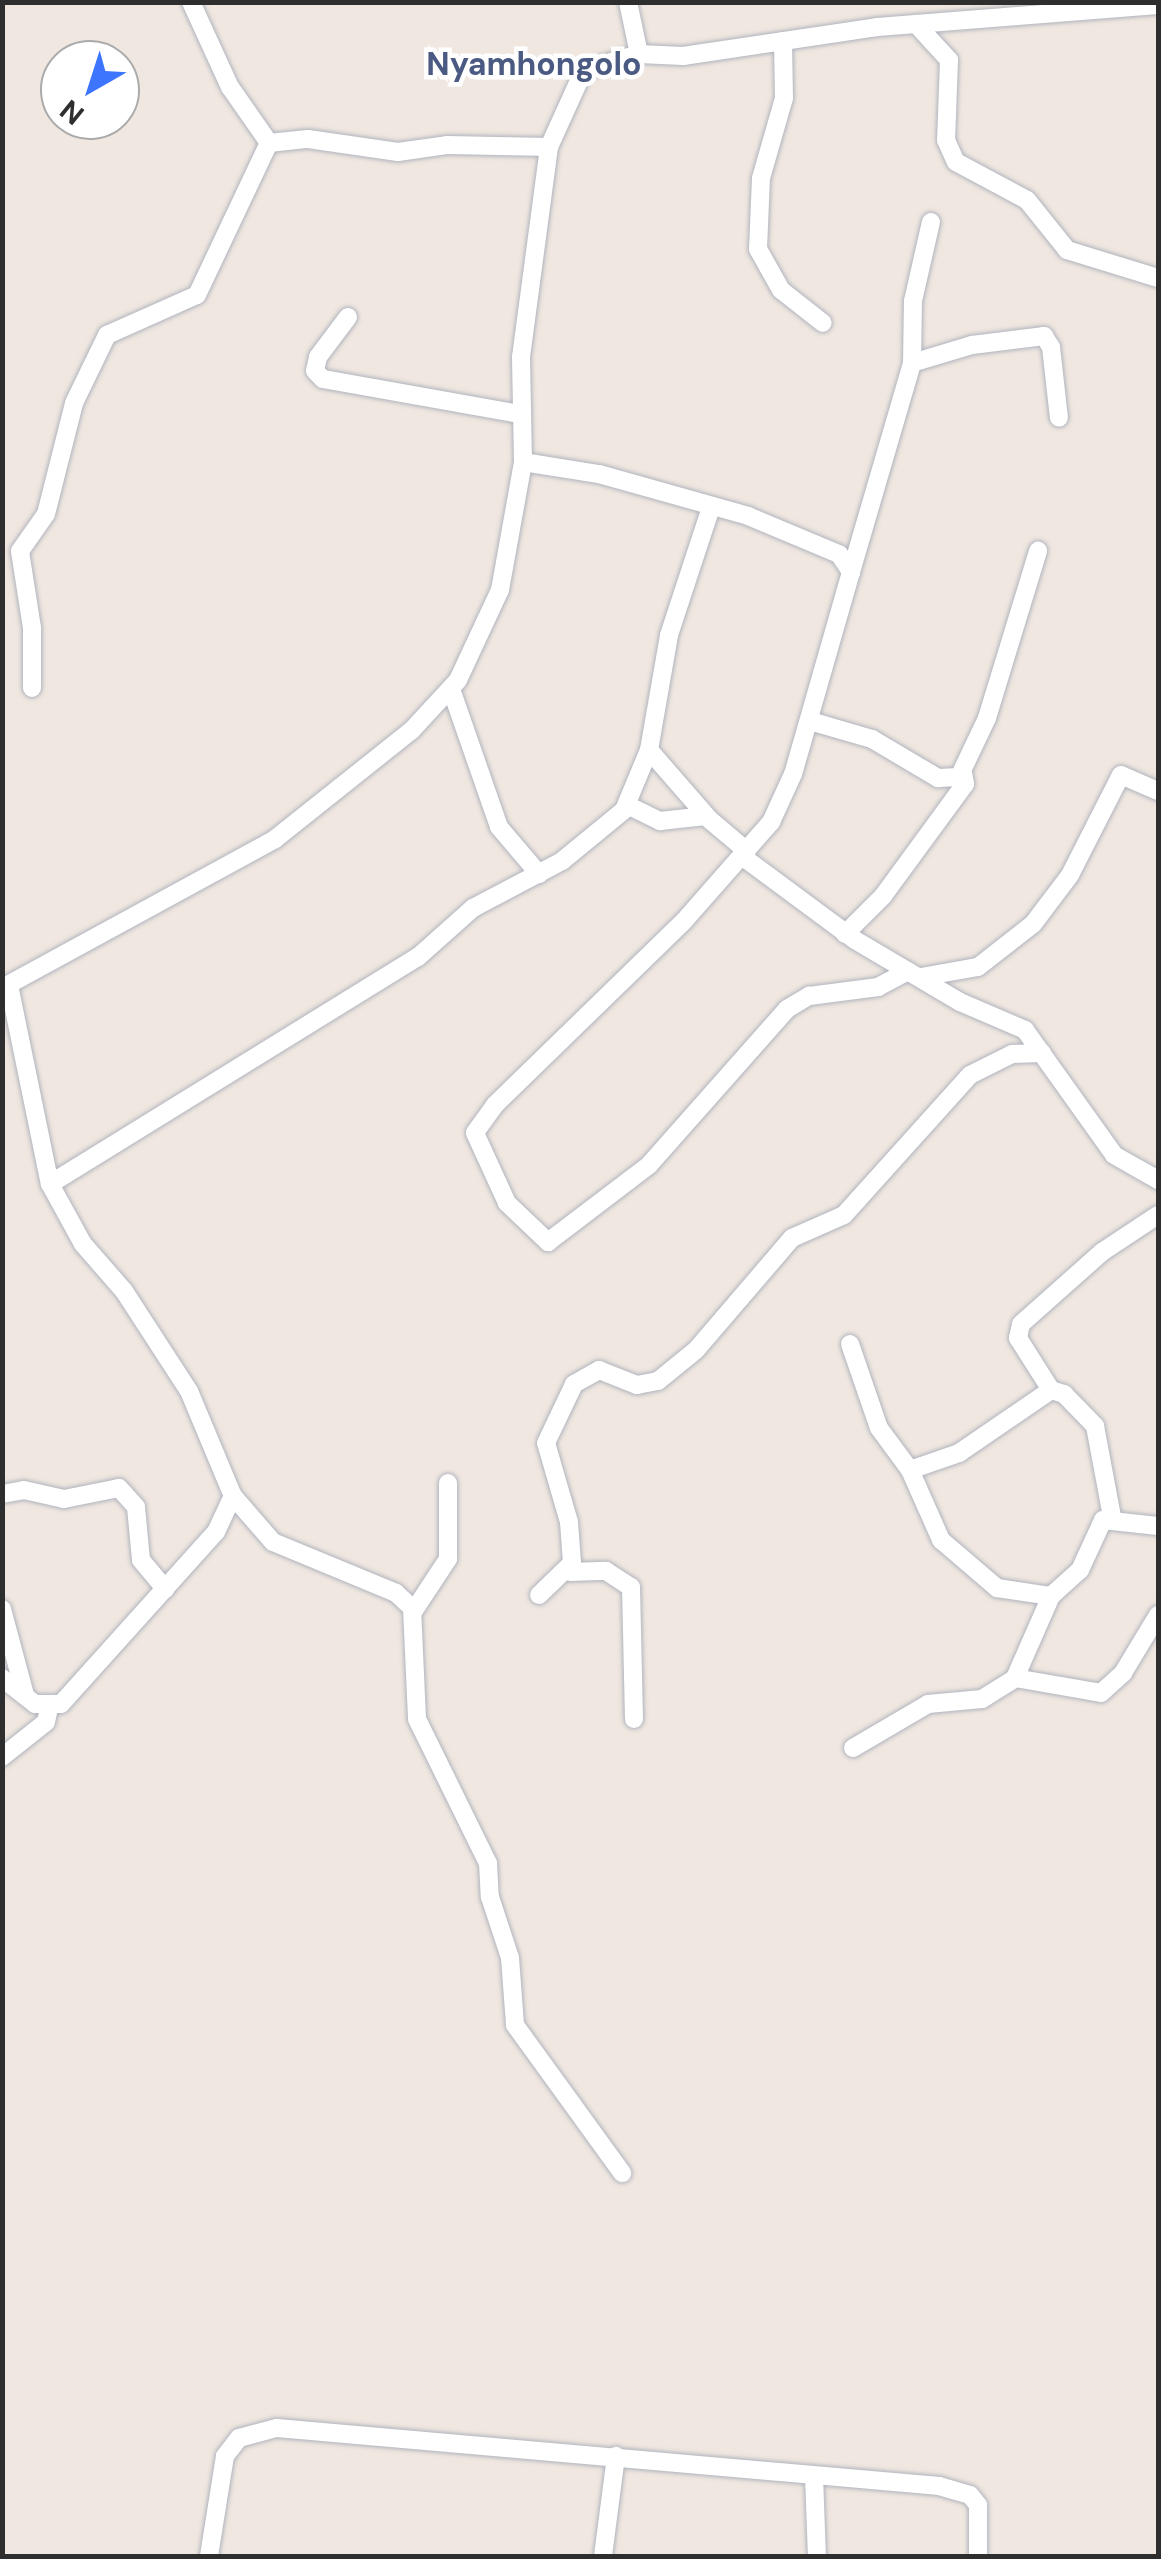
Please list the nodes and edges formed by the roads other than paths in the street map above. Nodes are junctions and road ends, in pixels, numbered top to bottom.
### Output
1 (191, 2) edge
2 (628, 2) edge
3 (1158, 5) edge
4 (916, 24) junction
5 (783, 41) junction
6 (639, 54) junction
7 (268, 143) junction
8 (549, 148) junction
9 (930, 222) dead end
10 (1158, 278) edge
11 (348, 316) dead end
12 (823, 324) dead end
13 (912, 363) junction
14 (520, 414) junction
15 (1059, 418) dead end
16 (524, 462) junction
17 (710, 510) junction
18 (23, 542) junction
19 (1038, 551) dead end
20 (2, 553) edge
21 (852, 572) junction
22 (32, 688) dead end
23 (450, 689) junction
24 (810, 721) junction
25 (649, 750) junction
26 (963, 773) junction
27 (1158, 791) edge
28 (627, 805) junction
29 (706, 816) junction
30 (745, 854) junction
31 (538, 874) junction
32 (845, 934) junction
33 (915, 974) junction
34 (6, 986) edge
35 (1042, 1053) junction
36 (1156, 1176) edge
37 (50, 1184) junction
38 (1158, 1215) edge
39 (850, 1344) dead end
40 (1051, 1390) junction
41 (910, 1470) junction
42 (448, 1482) dead end
43 (2, 1494) edge
44 (233, 1496) junction
45 (1112, 1517) junction
46 (1158, 1526) edge
47 (570, 1572) junction
48 (165, 1588) junction
49 (539, 1595) dead end
50 (1050, 1596) junction
51 (2, 1608) edge
52 (413, 1612) junction
53 (1158, 1615) edge
54 (2, 1678) edge
55 (1015, 1678) junction
56 (25, 1695) junction
57 (49, 1708) junction
58 (634, 1720) dead end
59 (853, 1748) dead end
60 (2, 1757) edge
61 (622, 2173) dead end
62 (616, 2456) junction
63 (814, 2476) junction
64 (209, 2556) edge
65 (603, 2556) edge
66 (817, 2556) edge
67 (978, 2556) edge

1 - 7 street
2 - 6 street
3 - 4 street
4 - 5 street
4 - 10 street
5 - 6 street
5 - 12 street
6 - 8 street
7 - 8 street
7 - 18 street
8 - 14 street
9 - 13 street
11 - 14 street
13 - 15 street
13 - 21 street
14 - 16 street
16 - 17 street
16 - 23 street
17 - 21 street
17 - 25 street
18 - 20 street
18 - 22 street
19 - 26 street
21 - 24 street
23 - 31 street
23 - 34 street
24 - 26 street
24 - 30 street
25 - 28 street
25 - 29 street
26 - 32 street
27 - 33 street
28 - 29 street
28 - 31 street
29 - 30 street
30 - 32 street
30 - 33 street
31 - 37 street
32 - 33 street
33 - 35 street
34 - 37 street
35 - 36 street
35 - 47 street
37 - 44 street
38 - 40 street
39 - 41 street
40 - 41 street
40 - 45 street
41 - 50 street
42 - 52 street
43 - 48 street
44 - 48 street
44 - 52 street
45 - 46 street
45 - 50 street
47 - 49 street
47 - 58 street
48 - 57 street
50 - 55 street
51 - 56 street
52 - 61 street
53 - 55 street
54 - 56 street
55 - 59 street
56 - 57 street
57 - 60 street
62 - 63 street
62 - 64 street
62 - 65 street
63 - 66 street
63 - 67 street

